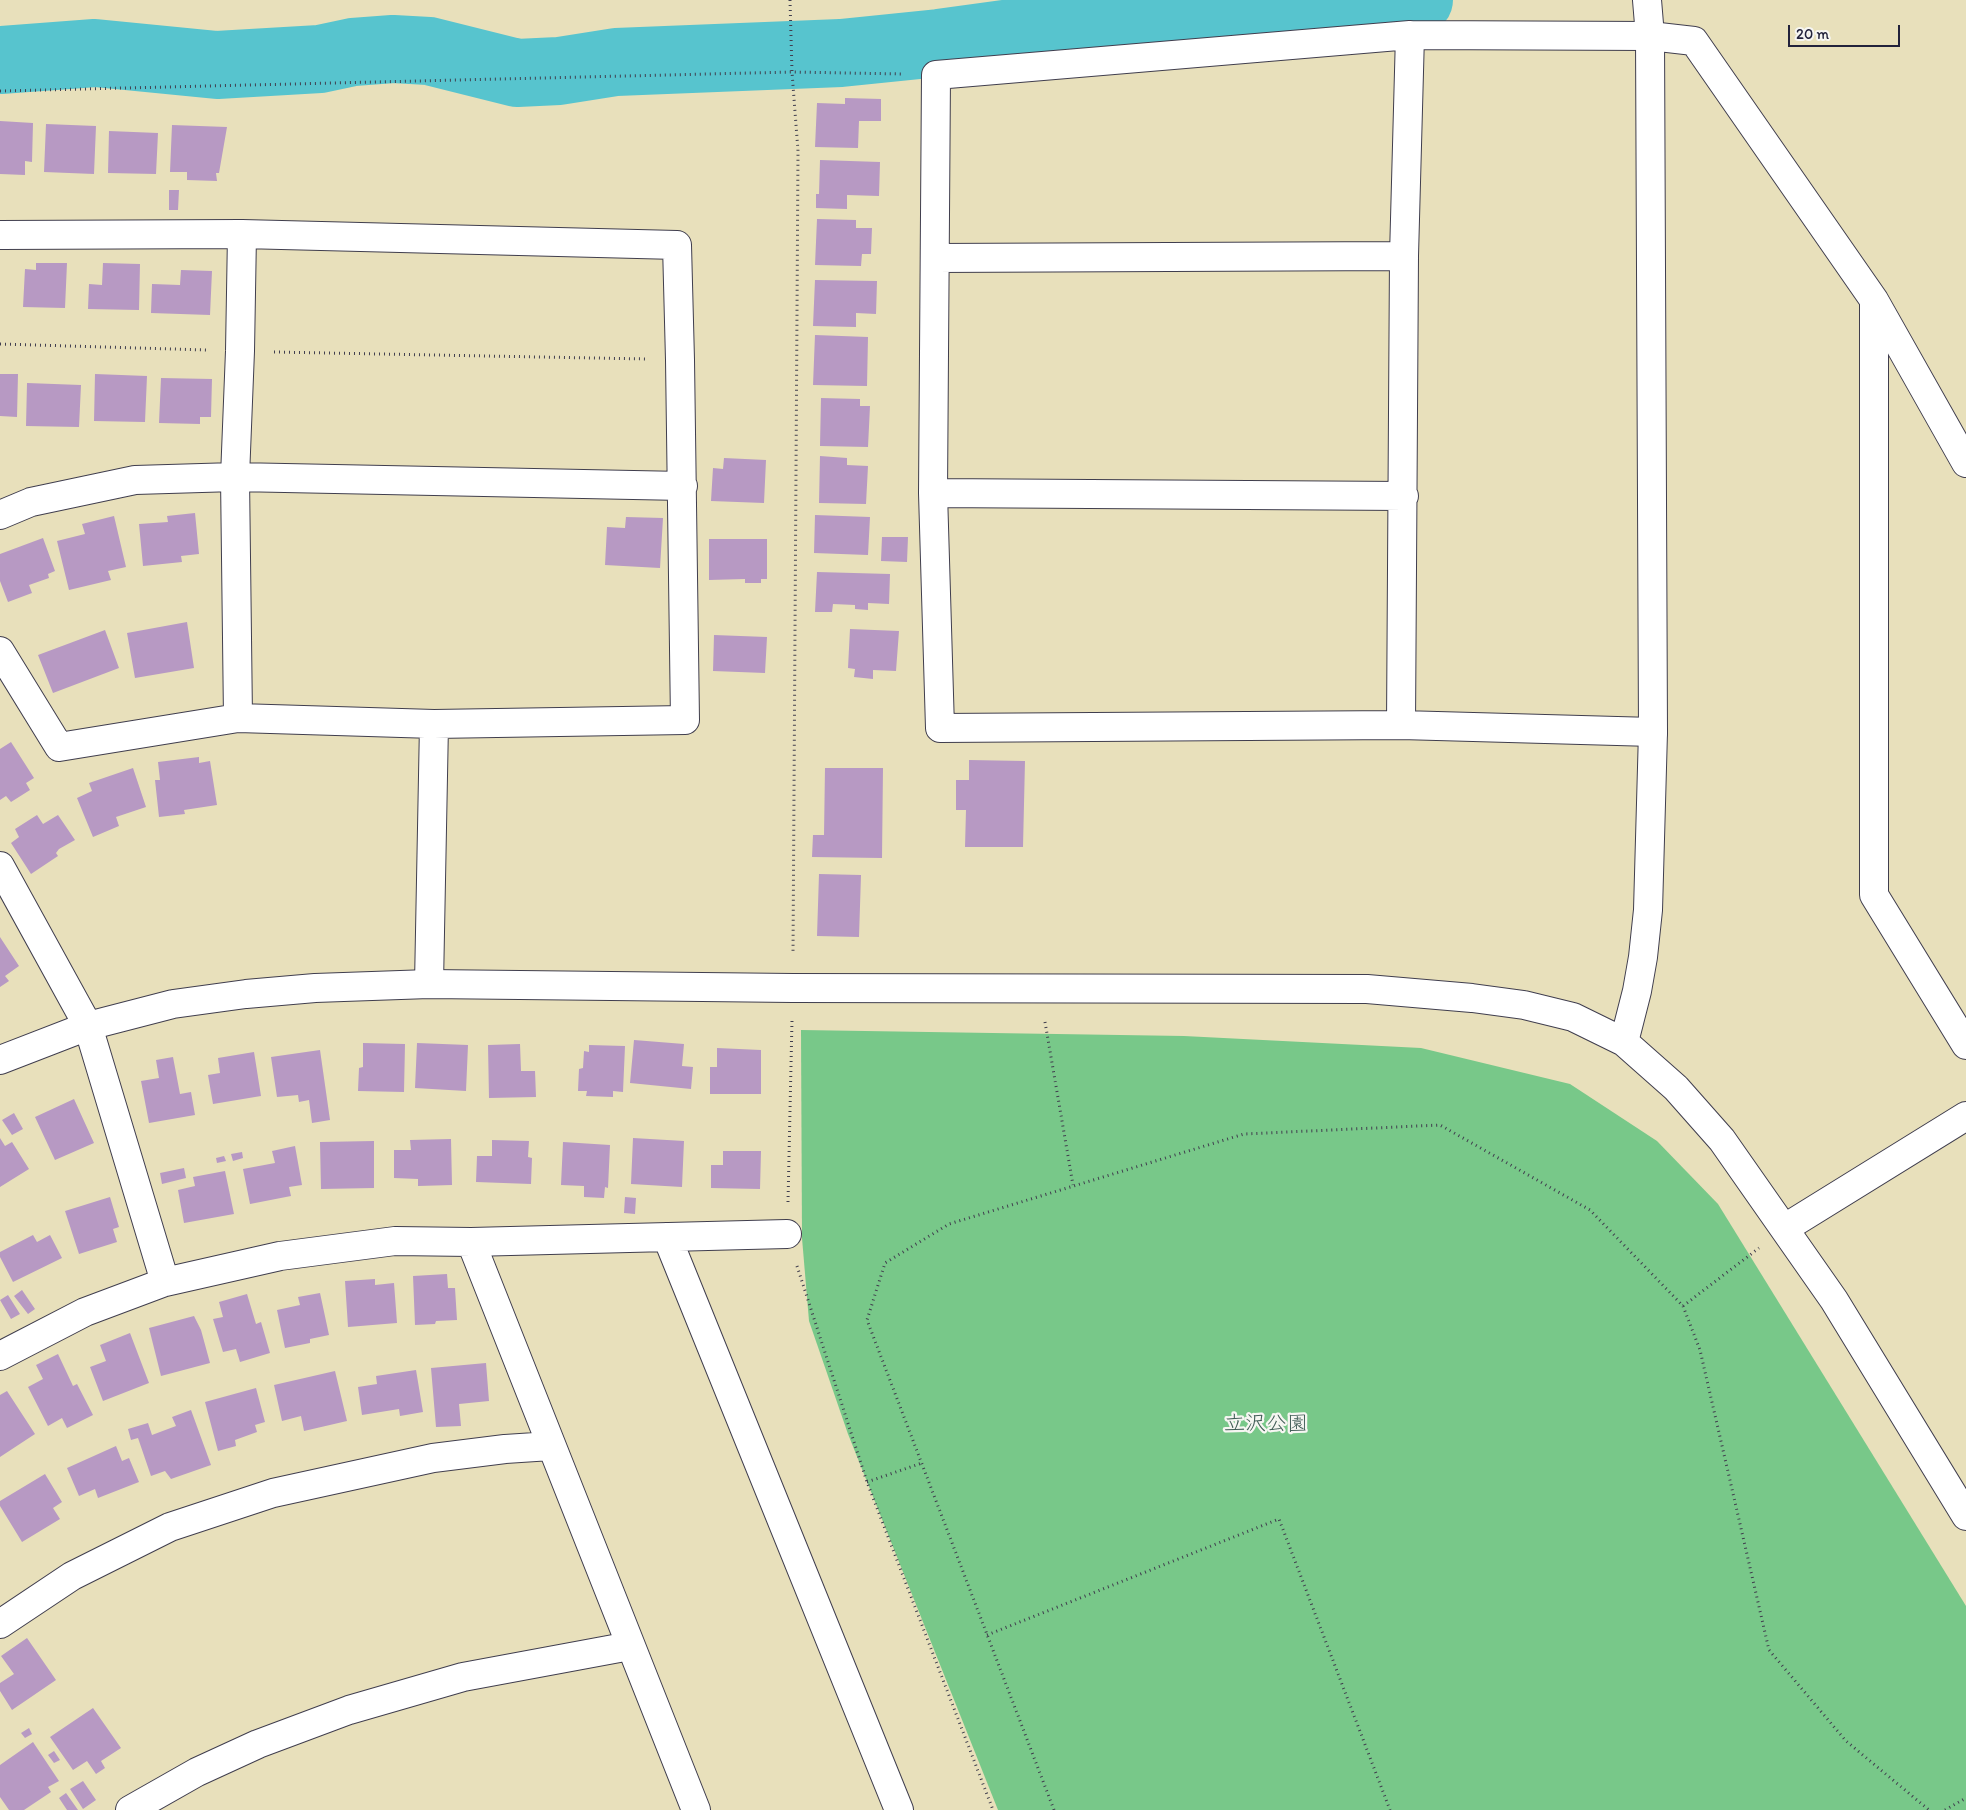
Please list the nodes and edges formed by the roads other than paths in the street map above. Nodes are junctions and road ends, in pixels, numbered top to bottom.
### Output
1 (1647, 0) edge
2 (1410, 35) junction
3 (1650, 36) junction
4 (242, 234) junction
5 (0, 235) edge
6 (1404, 256) junction
7 (936, 258) junction
8 (1874, 300) junction
9 (1966, 463) edge
10 (235, 477) junction
11 (683, 486) junction
12 (933, 493) junction
13 (1404, 496) junction
14 (0, 515) edge
15 (0, 651) edge
16 (238, 718) junction
17 (434, 724) junction
18 (1400, 725) junction
19 (1652, 732) junction
20 (0, 866) edge
21 (429, 984) junction
22 (88, 1026) junction
23 (1624, 1042) junction
24 (1966, 1045) edge
25 (0, 1060) edge
26 (1966, 1116) edge
27 (1785, 1228) junction
28 (787, 1234) road end
29 (667, 1236) junction
30 (471, 1242) junction
31 (165, 1282) junction
32 (0, 1356) edge
33 (552, 1446) junction
34 (1966, 1516) edge
35 (0, 1624) edge
36 (630, 1646) junction
37 (130, 1810) edge
38 (696, 1810) edge
39 (899, 1810) edge

1 - 3 street
2 - 3 street
2 - 6 street
2 - 7 street
3 - 8 street
3 - 19 street
4 - 5 street
4 - 10 street
4 - 11 street
6 - 7 street
6 - 13 street
7 - 12 street
8 - 9 street
8 - 24 street
10 - 11 street
10 - 14 street
10 - 16 street
11 - 17 street
12 - 13 street
12 - 18 street
13 - 18 street
15 - 16 street
16 - 17 street
17 - 21 street
18 - 19 street
19 - 23 street
20 - 22 street
21 - 22 street
21 - 23 street
22 - 25 street
22 - 31 street
23 - 27 street
26 - 27 street
27 - 34 street
28 - 29 street
29 - 30 street
29 - 39 street
30 - 31 street
30 - 33 street
31 - 32 street
33 - 35 street
33 - 36 street
36 - 37 street
36 - 38 street

